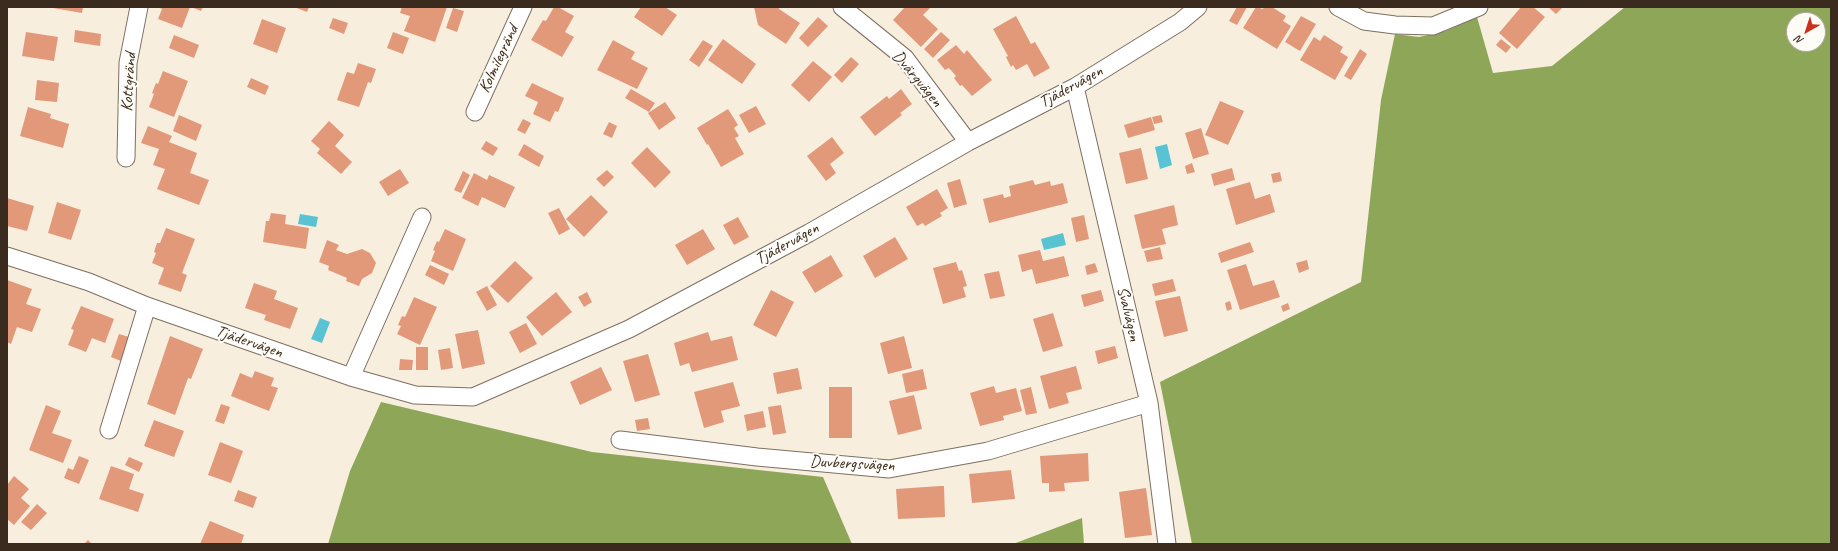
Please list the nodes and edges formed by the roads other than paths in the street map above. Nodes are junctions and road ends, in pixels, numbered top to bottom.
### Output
1 (139, 7) edge
2 (523, 7) edge
3 (842, 7) edge
4 (1198, 7) edge
5 (1338, 7) edge
6 (1479, 7) edge
7 (1075, 87) junction
8 (475, 112) dead end
9 (968, 142) junction
10 (126, 158) dead end
11 (422, 217) dead end
12 (7, 256) edge
13 (147, 306) junction
14 (351, 377) junction
15 (1148, 403) junction
16 (109, 430) dead end
17 (620, 440) dead end
18 (1167, 544) edge

1 - 10 street, Kottgränd
2 - 8 street, Kolmilegränd
3 - 9 street, Dvärgvägen
4 - 7 street, Tjädervägen
5 - 6 street
7 - 9 street, Tjädervägen
7 - 15 street, Svalvägen
9 - 14 street, Tjädervägen
11 - 14 street
12 - 13 street, Tjädervägen
13 - 14 street, Tjädervägen
13 - 16 street
15 - 17 street, Duvbergsvägen
15 - 18 street, Svalvägen

